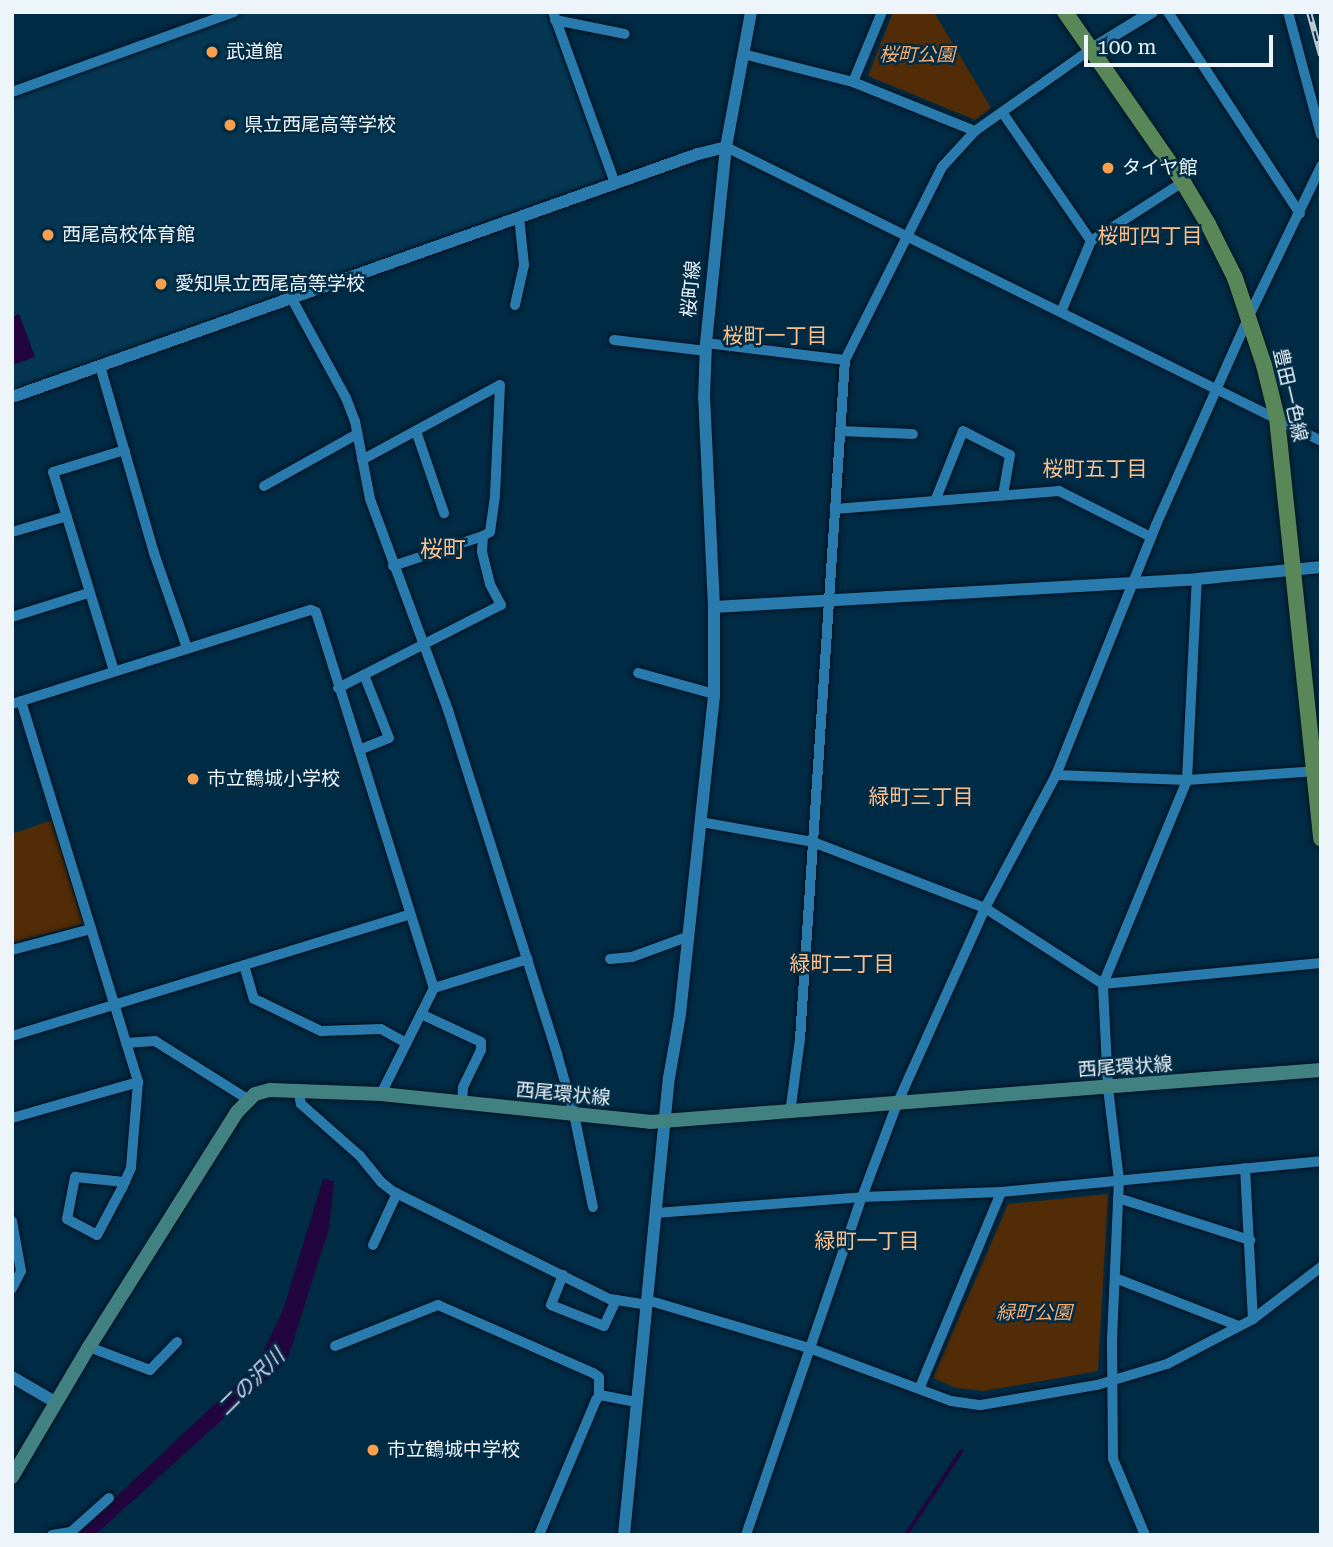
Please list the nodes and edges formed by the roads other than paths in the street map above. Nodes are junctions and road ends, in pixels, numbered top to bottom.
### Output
1 (234, 12) edge
2 (751, 12) edge
3 (882, 12) edge
4 (1065, 12) edge
5 (1152, 12) edge
6 (1168, 12) edge
7 (1287, 12) edge
8 (554, 16) edge
9 (625, 34) dead end
10 (1090, 50) junction
11 (743, 54) junction
12 (853, 82) junction
13 (12, 92) edge
14 (1002, 112) junction
15 (975, 131) junction
16 (1321, 135) edge
17 (726, 148) junction
18 (1321, 166) edge
19 (1183, 182) junction
20 (615, 183) junction
21 (1300, 214) junction
22 (519, 217) junction
23 (907, 238) junction
24 (1091, 241) junction
25 (292, 299) junction
26 (515, 305) dead end
27 (1061, 313) junction
28 (1248, 318) junction
29 (614, 340) dead end
30 (706, 347) junction
31 (845, 360) junction
32 (100, 366) junction
33 (1218, 390) junction
34 (12, 397) edge
35 (1277, 418) junction
36 (416, 431) junction
37 (840, 431) junction
38 (357, 434) junction
39 (914, 435) dead end
40 (1321, 441) edge
41 (125, 450) junction
42 (362, 460) junction
43 (264, 486) dead end
44 (1003, 495) junction
45 (934, 501) junction
46 (835, 509) junction
47 (444, 513) dead end
48 (67, 516) junction
49 (12, 532) edge
50 (483, 536) junction
51 (1151, 537) junction
52 (393, 566) junction
53 (1321, 567) edge
54 (1294, 569) junction
55 (1197, 579) junction
56 (1134, 581) junction
57 (88, 593) junction
58 (829, 599) junction
59 (714, 607) junction
60 (12, 617) edge
61 (425, 645) junction
62 (187, 648) junction
63 (114, 671) junction
64 (638, 673) dead end
65 (364, 675) junction
66 (338, 688) junction
67 (715, 694) junction
68 (16, 703) edge
69 (359, 750) junction
70 (1317, 771) edge
71 (1056, 775) junction
72 (1187, 780) junction
73 (701, 822) junction
74 (1321, 839) edge
75 (813, 842) junction
76 (985, 908) junction
77 (408, 915) junction
78 (90, 929) junction
79 (687, 937) junction
80 (12, 950) edge
81 (528, 959) junction
82 (610, 959) dead end
83 (1321, 963) edge
84 (244, 965) junction
85 (1103, 984) junction
86 (434, 988) junction
87 (114, 1006) junction
88 (421, 1014) junction
89 (12, 1036) edge
90 (127, 1043) junction
91 (407, 1043) junction
92 (1321, 1070) edge
93 (138, 1082) junction
94 (1108, 1088) junction
95 (298, 1089) junction
96 (381, 1094) junction
97 (249, 1100) junction
98 (462, 1104) junction
99 (897, 1104) junction
100 (790, 1113) junction
101 (574, 1114) junction
102 (12, 1118) edge
103 (666, 1122) junction
104 (1321, 1161) edge
105 (1245, 1168) junction
106 (1119, 1180) junction
107 (125, 1181) junction
108 (1001, 1192) junction
109 (397, 1194) junction
110 (862, 1197) junction
111 (1118, 1198) junction
112 (593, 1207) dead end
113 (656, 1213) junction
114 (12, 1221) edge
115 (1250, 1240) junction
116 (373, 1245) dead end
117 (1321, 1267) edge
118 (563, 1275) junction
119 (1115, 1278) junction
120 (12, 1289) edge
121 (616, 1300) junction
122 (647, 1303) junction
123 (1253, 1319) junction
124 (1239, 1326) junction
125 (177, 1342) dead end
126 (335, 1346) dead end
127 (89, 1347) junction
128 (811, 1349) junction
129 (12, 1377) edge
130 (1112, 1381) junction
131 (920, 1387) junction
132 (599, 1395) junction
133 (55, 1402) junction
134 (636, 1402) junction
135 (12, 1477) edge
136 (109, 1498) dead end
137 (52, 1535) edge
138 (539, 1535) edge
139 (624, 1535) edge
140 (746, 1535) edge
141 (1145, 1535) edge

1 - 13 street
2 - 11 street, 桜町線
3 - 12 street
4 - 10 main road, 豊田一色線
5 - 10 street
6 - 21 street
7 - 16 street
8 - 9 street
8 - 20 street
10 - 14 street
10 - 19 main road, 豊田一色線
11 - 12 street
11 - 17 street, 桜町線
12 - 15 street
14 - 15 street
14 - 24 street
15 - 23 street
17 - 20 street
17 - 23 street
17 - 30 street, 桜町線
18 - 21 street
19 - 24 street
19 - 28 main road, 豊田一色線
20 - 22 street
21 - 28 street
22 - 25 street
22 - 26 street
23 - 27 street
23 - 31 street
24 - 27 street
25 - 32 street
25 - 38 street
27 - 33 street
28 - 33 street
28 - 35 main road, 豊田一色線
29 - 30 street
30 - 31 street
30 - 59 street, 桜町線
31 - 37 street
32 - 34 street
32 - 41 street
33 - 35 street
33 - 51 street
35 - 40 street
35 - 54 main road, 豊田一色線
36 - 42 street
36 - 47 street
36 - 50 street
37 - 39 street
37 - 46 street
38 - 42 street
38 - 43 street
41 - 48 street
41 - 62 street
42 - 52 street
44 - 45 street
44 - 45 street
44 - 51 street
45 - 46 street
46 - 58 street
48 - 49 street
48 - 57 street
50 - 52 street
50 - 61 street
51 - 56 street
52 - 61 street
53 - 54 street
54 - 55 street
54 - 70 main road, 豊田一色線
55 - 56 street
55 - 72 street
56 - 58 street
56 - 71 street
57 - 60 street
57 - 63 street
58 - 59 street
58 - 75 street
59 - 67 street
61 - 65 street
61 - 81 street
62 - 63 street
62 - 66 street
63 - 68 street
64 - 67 street
65 - 66 street
65 - 69 street
66 - 69 street
67 - 73 street
68 - 78 street
69 - 77 street
70 - 72 street
70 - 74 main road, 豊田一色線
71 - 72 street
71 - 76 street
72 - 85 street
73 - 75 street
73 - 79 street
75 - 76 street
75 - 100 street
76 - 85 street
76 - 99 street
77 - 84 street
77 - 86 street
78 - 80 street
78 - 87 street
79 - 82 street
79 - 103 street
81 - 86 street
81 - 101 street
83 - 85 street
84 - 87 street
84 - 91 street
85 - 94 street
86 - 88 street
87 - 89 street
87 - 90 street
88 - 91 street
88 - 98 street
90 - 93 street
90 - 97 street
91 - 96 street
92 - 94 main road, 西尾環状線
93 - 102 street
93 - 107 street
94 - 99 main road, 西尾環状線
94 - 106 street
95 - 96 main road, 西尾環状線
95 - 97 main road, 西尾環状線
95 - 109 street
96 - 98 main road, 西尾環状線
97 - 127 main road
98 - 101 main road, 西尾環状線
99 - 100 main road, 西尾環状線
99 - 110 street
100 - 103 main road, 西尾環状線
101 - 103 main road, 西尾環状線
101 - 112 street
103 - 113 street
104 - 105 street
105 - 106 street
105 - 115 street
106 - 108 street
106 - 111 street
107 - 107 street
108 - 110 street
108 - 131 street
109 - 116 street
109 - 118 street
110 - 113 street
110 - 128 street
111 - 115 street
111 - 119 street
113 - 122 street
114 - 120 street
115 - 123 street
117 - 123 street
118 - 121 street
118 - 121 street
119 - 124 street
119 - 130 street
121 - 122 street
122 - 128 street
122 - 134 street
123 - 124 street
124 - 130 street
125 - 127 street
126 - 132 street
127 - 133 main road
128 - 131 street
128 - 140 street
129 - 133 street
130 - 131 street
130 - 141 street
132 - 134 street
132 - 138 street
133 - 135 main road
134 - 139 street
136 - 137 street

